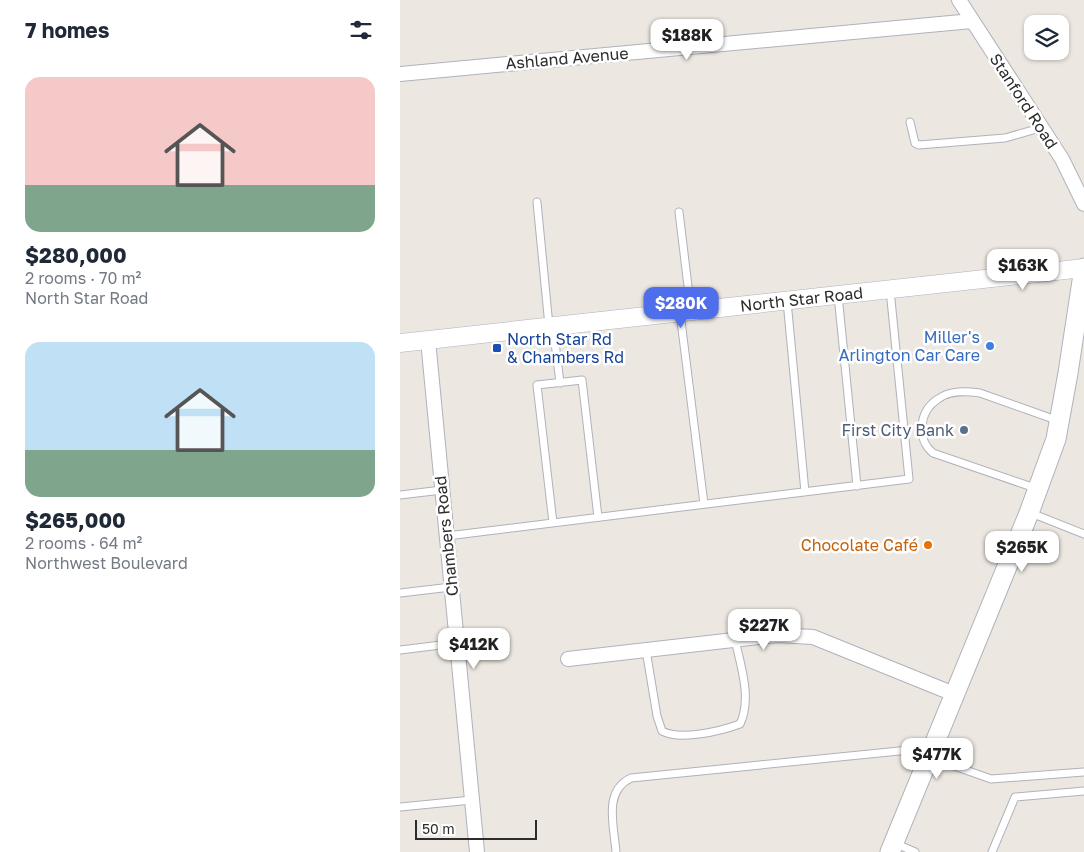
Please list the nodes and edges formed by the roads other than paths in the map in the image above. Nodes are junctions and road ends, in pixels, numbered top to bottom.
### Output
1 (959, 0) edge
2 (972, 20) junction
3 (400, 74) edge
4 (910, 122) dead end
5 (1040, 128) junction
6 (537, 202) dead end
7 (1084, 204) edge
8 (679, 212) dead end
9 (1084, 268) edge
10 (890, 289) junction
11 (838, 295) junction
12 (786, 301) junction
13 (686, 312) junction
14 (551, 326) junction
15 (428, 340) junction
16 (400, 343) edge
17 (560, 383) junction
18 (1059, 421) junction
19 (857, 486) junction
20 (1039, 489) junction
21 (442, 490) junction
22 (805, 492) junction
23 (400, 495) edge
24 (704, 504) junction
25 (1029, 512) junction
26 (598, 517) junction
27 (553, 522) junction
28 (1084, 534) edge
29 (447, 536) junction
30 (451, 587) junction
31 (400, 593) edge
32 (736, 640) junction
33 (457, 643) junction
34 (400, 650) edge
35 (646, 650) junction
36 (568, 659) dead end
37 (954, 694) junction
38 (930, 752) junction
39 (1084, 772) edge
40 (1084, 791) edge
41 (472, 800) junction
42 (400, 807) edge
43 (892, 848) edge
44 (476, 852) edge
45 (616, 852) edge
46 (914, 852) edge
47 (992, 852) edge

1 - 2 street, Stanford Road
2 - 3 street, Ashland Avenue
2 - 5 street, Stanford Road
4 - 5 lane
5 - 7 street, Stanford Road
6 - 14 lane
8 - 13 lane
9 - 10 street, North Star Road
9 - 18 main road
10 - 11 street, North Star Road
10 - 19 lane
11 - 12 street, North Star Road
11 - 19 lane
12 - 13 street, North Star Road
12 - 22 lane
13 - 14 street, North Star Road
13 - 24 lane
14 - 15 street, North Star Road
14 - 17 lane
15 - 16 street, North Star Road
15 - 21 street, Chambers Road
17 - 26 lane
17 - 27 lane
18 - 20 main road
18 - 20 lane
19 - 22 lane
20 - 25 main road
21 - 23 lane
21 - 29 street, Chambers Road
22 - 24 lane
24 - 26 lane
25 - 28 lane
25 - 37 main road
26 - 27 lane
27 - 29 lane
29 - 30 street, Chambers Road
30 - 31 lane
30 - 33 street, Chambers Road
32 - 35 street
32 - 35 lane
32 - 37 street
33 - 34 lane
33 - 41 street, Chambers Road
35 - 36 street
37 - 38 main road
38 - 39 lane
38 - 43 main road
38 - 45 lane
40 - 47 lane
41 - 42 lane
41 - 44 street, Chambers Road
43 - 46 lane

